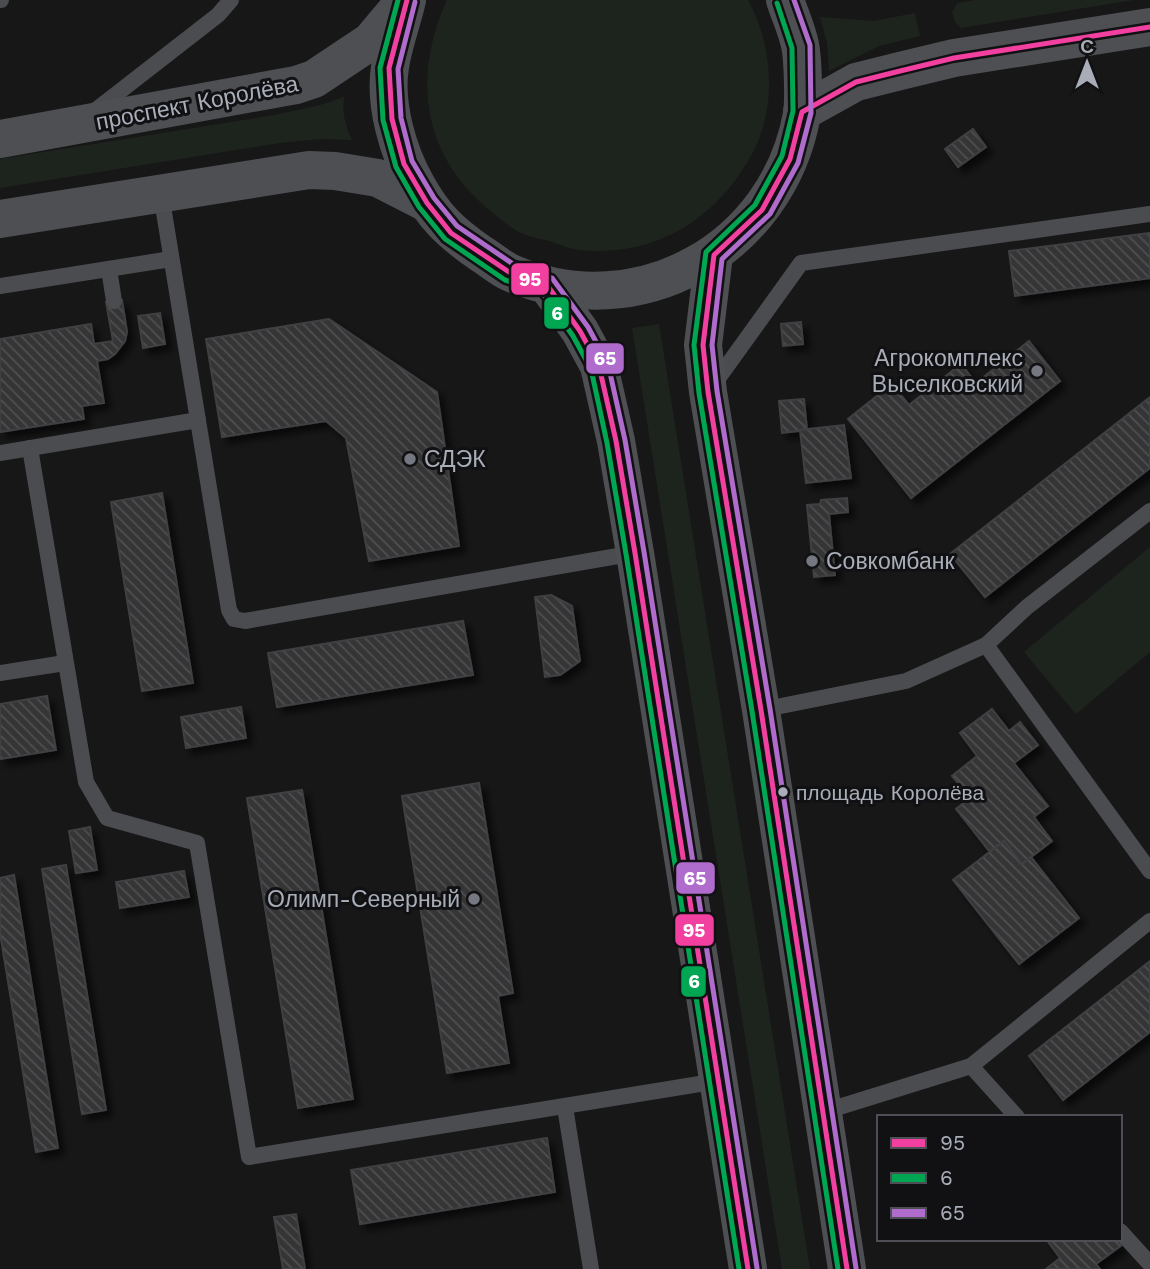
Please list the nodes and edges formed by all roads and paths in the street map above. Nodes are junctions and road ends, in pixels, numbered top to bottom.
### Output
1 (231, 0) edge
2 (406, 0) edge
3 (785, 0) edge
4 (1150, 27) edge
5 (802, 112) junction
6 (74, 127) junction
7 (0, 139) edge
8 (160, 194) junction
9 (427, 203) junction
10 (1150, 214) edge
11 (0, 219) edge
12 (714, 255) junction
13 (172, 259) junction
14 (109, 269) junction
15 (547, 285) junction
16 (0, 286) edge
17 (114, 301) dead end
18 (708, 392) junction
19 (198, 420) junction
20 (30, 448) junction
21 (0, 453) edge
22 (1150, 511) edge
23 (635, 553) junction
24 (986, 645) junction
25 (65, 663) junction
26 (0, 673) edge
27 (761, 710) junction
28 (1150, 871) edge
29 (1150, 921) edge
30 (971, 1066) junction
31 (718, 1081) junction
32 (565, 1107) junction
33 (823, 1112) junction
34 (1015, 1115) edge
35 (1122, 1233) edge
36 (1150, 1264) edge
37 (591, 1269) edge
38 (748, 1269) edge
39 (848, 1269) edge

1 - 6 lane
2 - 6 main road, проспект Королёва
2 - 9 main road
3 - 5 main road
4 - 5 main road
5 - 12 main road
6 - 7 main road, проспект Королёва
8 - 9 main road
8 - 11 main road
8 - 13 lane
9 - 15 main road
10 - 18 lane
12 - 15 main road
12 - 18 main road
13 - 14 lane
13 - 19 lane
14 - 16 lane
14 - 17 lane
15 - 23 main road
18 - 27 main road
19 - 20 lane
19 - 23 lane
20 - 21 lane
20 - 25 lane
22 - 24 lane
23 - 31 main road
24 - 27 lane
24 - 28 lane
25 - 26 lane
25 - 32 lane
27 - 33 main road
29 - 30 lane
30 - 33 lane
30 - 34 lane
31 - 32 lane
31 - 38 main road
32 - 37 lane
33 - 39 main road
35 - 36 lane

